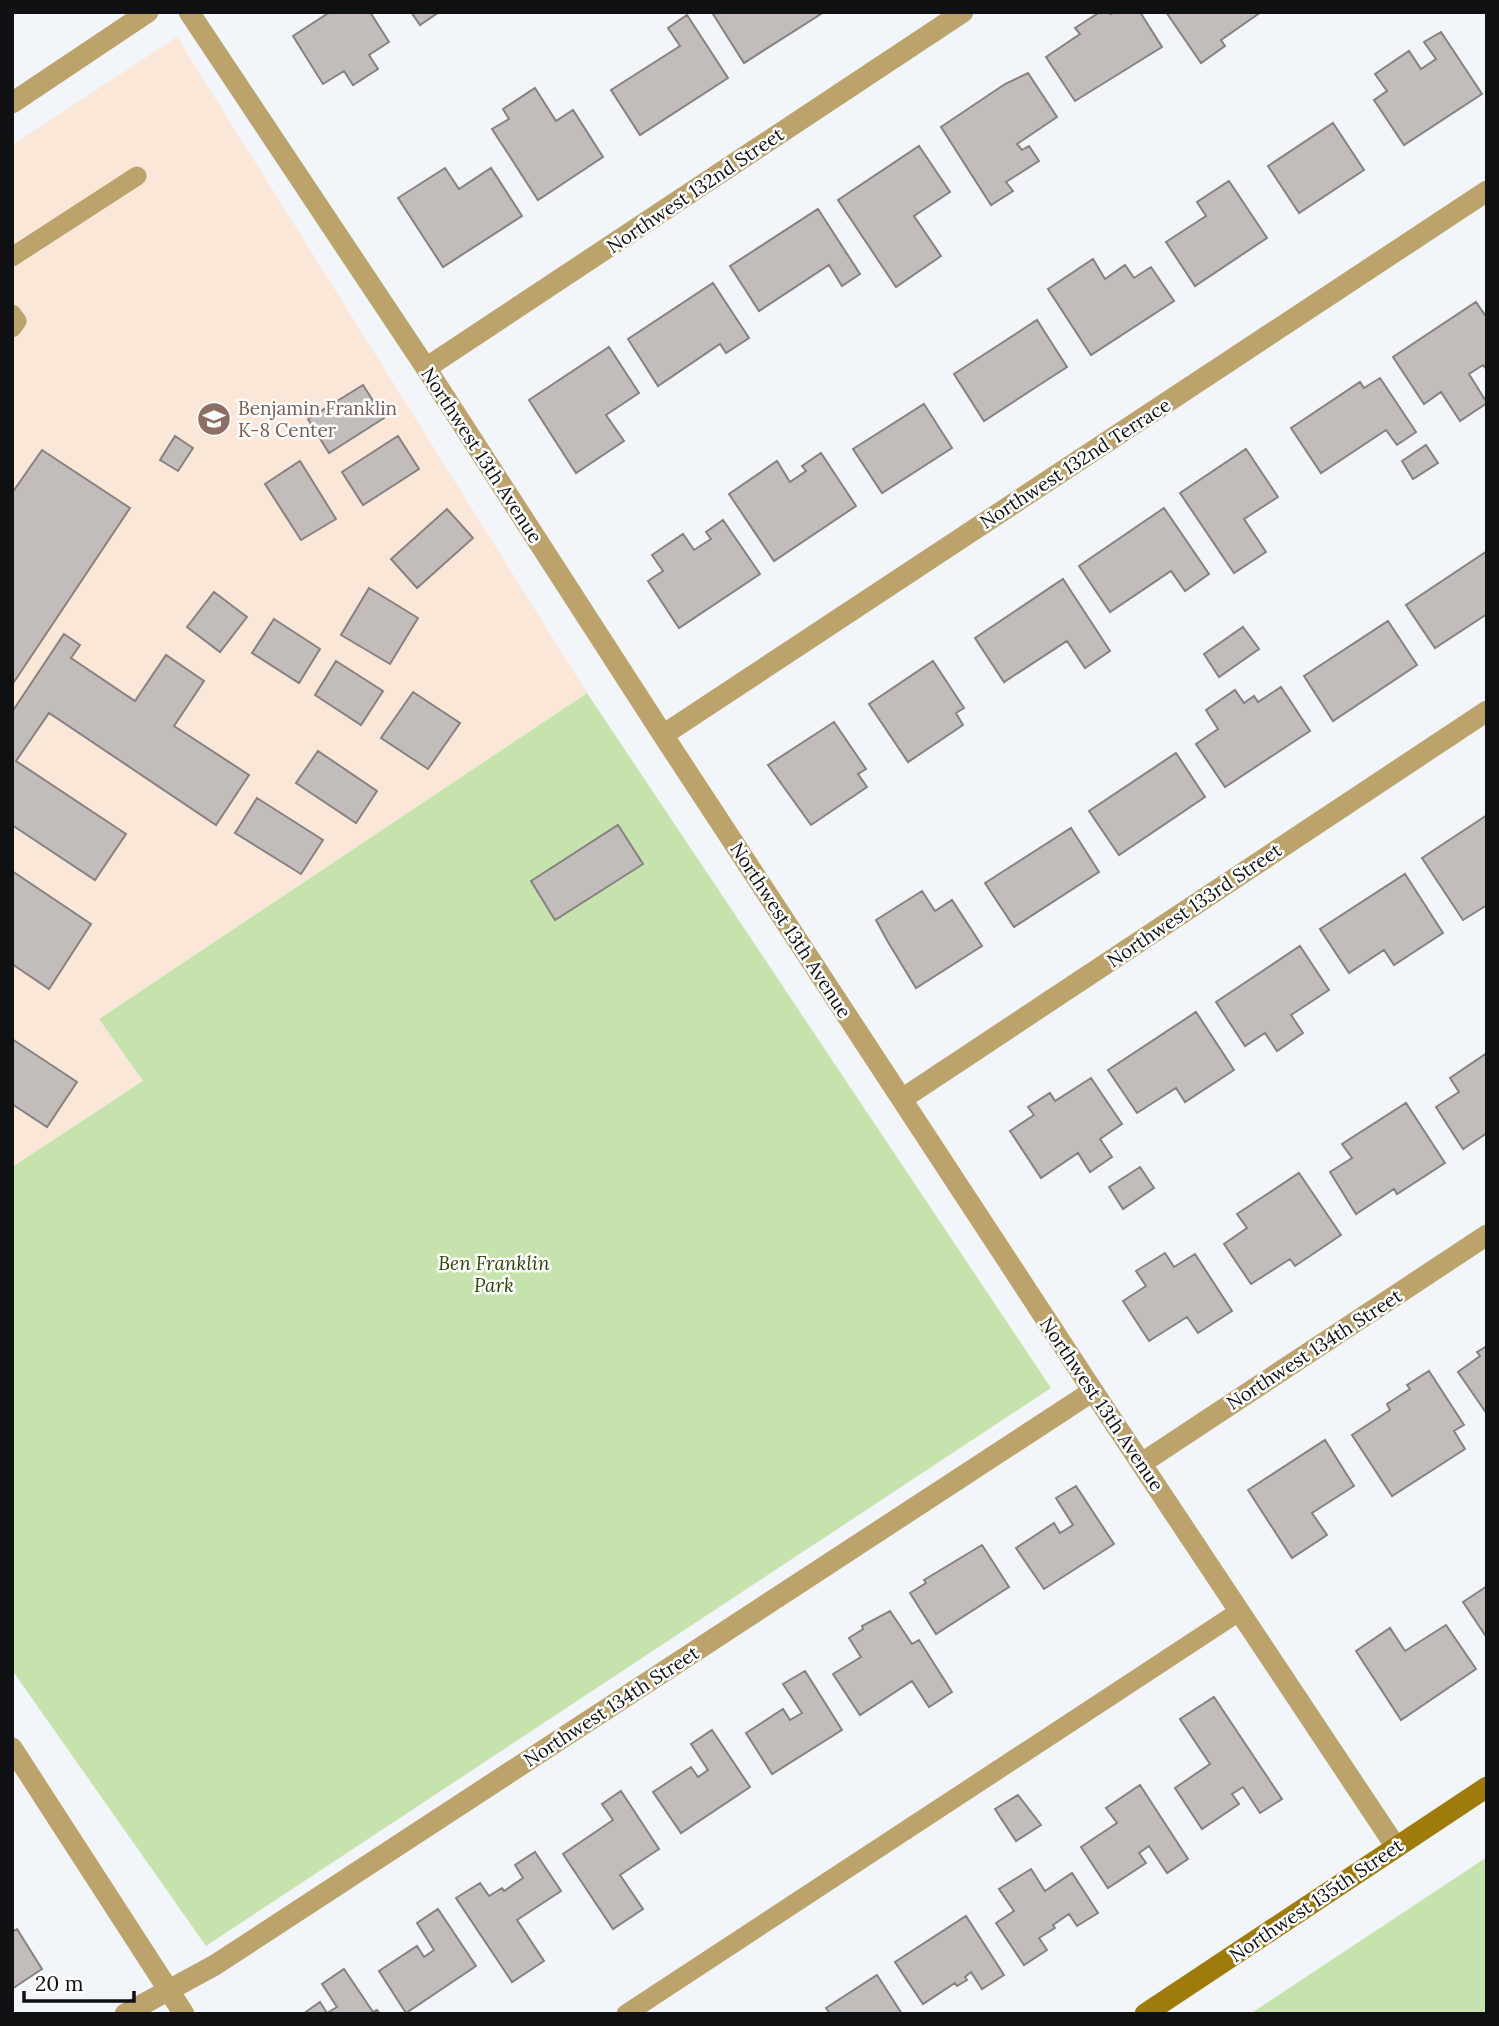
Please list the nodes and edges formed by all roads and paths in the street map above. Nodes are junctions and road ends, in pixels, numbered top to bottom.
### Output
1 (148, 12) edge
2 (189, 12) edge
3 (964, 12) edge
4 (12, 103) edge
5 (137, 176) dead end
6 (1487, 191) edge
7 (12, 257) edge
8 (12, 314) edge
9 (12, 328) edge
10 (426, 368) junction
11 (1487, 711) edge
12 (663, 735) junction
13 (902, 1099) junction
14 (1487, 1235) edge
15 (1093, 1391) junction
16 (1142, 1463) junction
17 (1240, 1612) junction
18 (15, 1759) edge
19 (1487, 1787) edge
20 (1396, 1847) junction
21 (169, 1990) junction
22 (125, 2014) edge
23 (184, 2014) edge
24 (626, 2014) edge
25 (1145, 2014) edge

1 - 4 street
2 - 10 street, Northwest 13th Avenue
3 - 10 street, Northwest 132nd Street
5 - 7 lane
6 - 12 street, Northwest 132nd Terrace
8 - 9 lane
10 - 12 street, Northwest 13th Avenue
11 - 13 street, Northwest 133rd Street
12 - 13 street, Northwest 13th Avenue
13 - 15 street, Northwest 13th Avenue
14 - 16 street, Northwest 134th Street
15 - 16 street, Northwest 13th Avenue
15 - 21 street, Northwest 134th Street
16 - 17 street, Northwest 13th Avenue
17 - 20 street, Northwest 13th Avenue
17 - 24 lane
18 - 21 street
19 - 20 main road, Northwest 135th Street
20 - 25 main road, Northwest 135th Street
21 - 22 street, Northwest 134th Street
21 - 23 street

